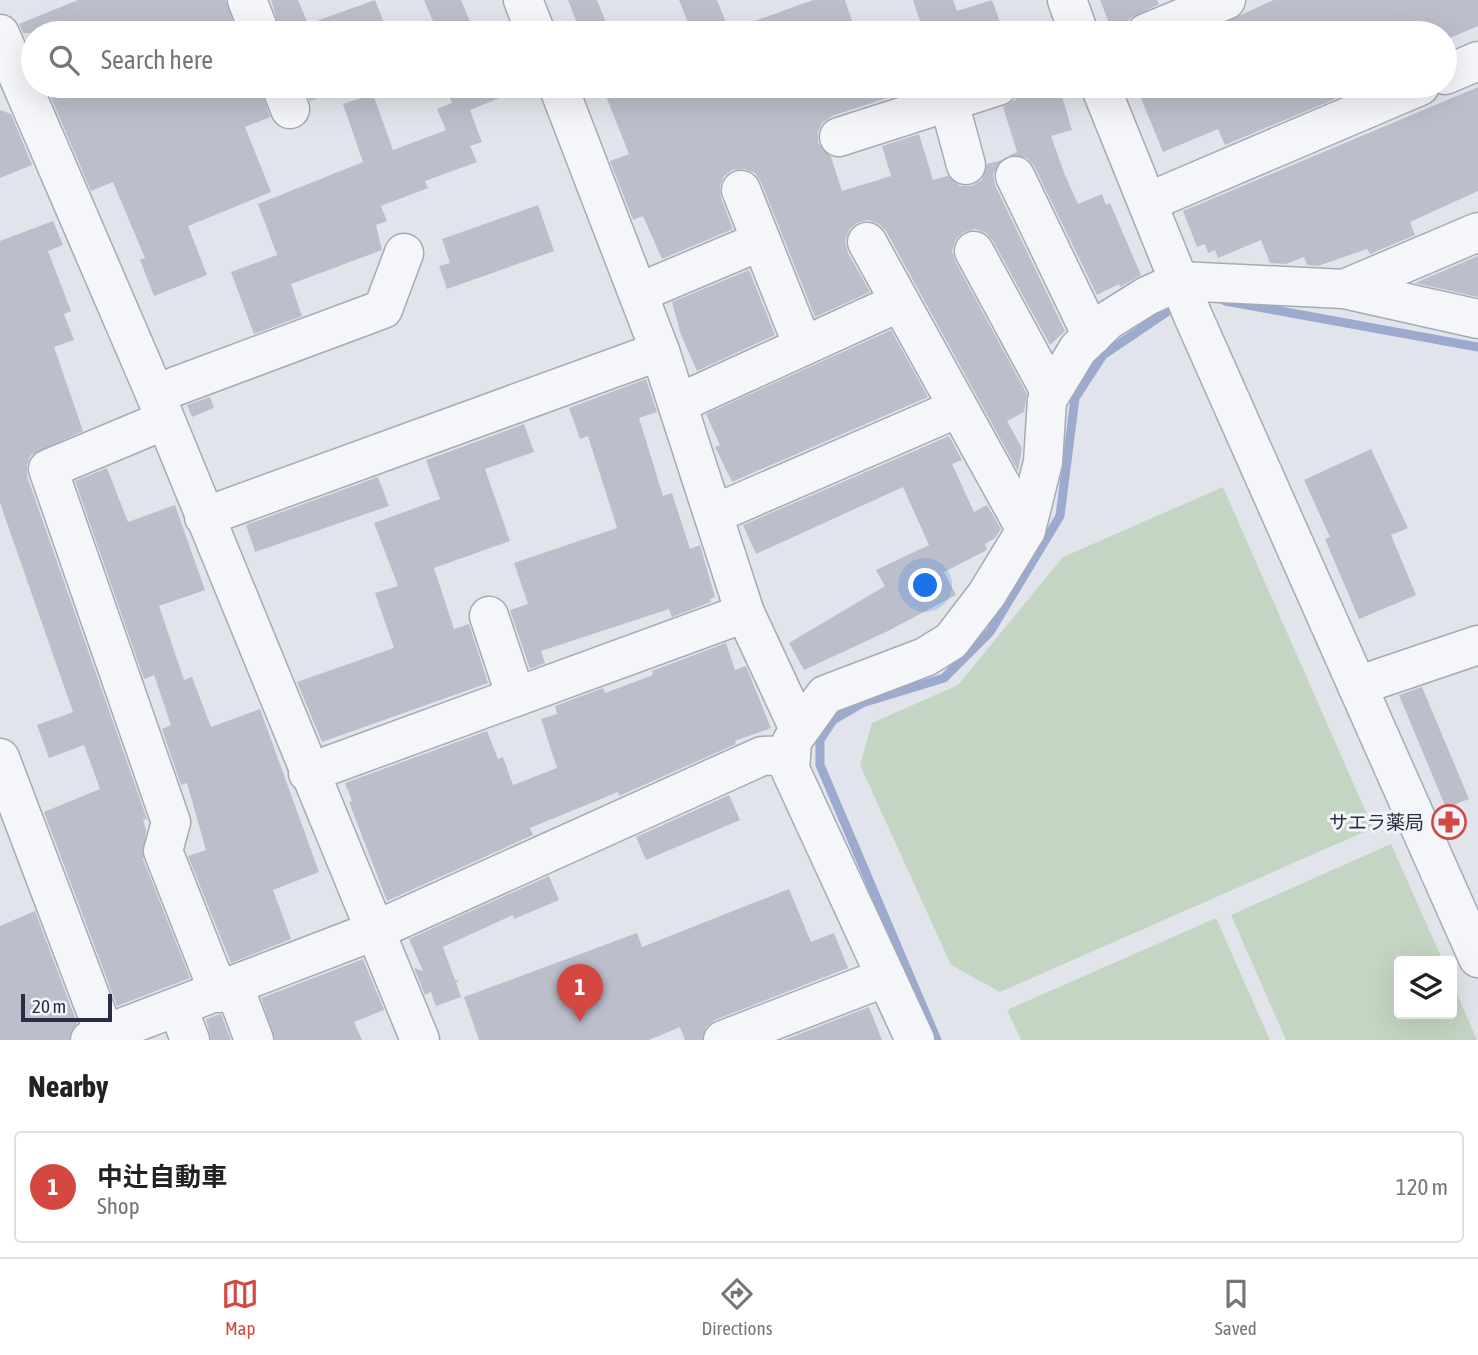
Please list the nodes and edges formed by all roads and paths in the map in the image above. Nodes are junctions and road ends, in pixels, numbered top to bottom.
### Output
1 (247, 0) edge
2 (1067, 0) edge
3 (1226, 0) edge
4 (255, 21) edge
5 (1075, 21) edge
6 (1175, 21) edge
7 (0, 34) edge
8 (1478, 61) edge
9 (1457, 70) edge
10 (21, 83) edge
11 (27, 98) edge
12 (563, 98) edge
13 (960, 98) edge
14 (1105, 98) edge
15 (1392, 98) edge
16 (948, 102) junction
17 (839, 137) dead end
18 (967, 164) dead end
19 (1015, 176) dead end
20 (741, 190) dead end
21 (1148, 202) junction
22 (1478, 232) edge
23 (761, 241) junction
24 (867, 242) dead end
25 (974, 251) dead end
26 (404, 253) dead end
27 (1180, 281) junction
28 (1344, 289) junction
29 (638, 293) junction
30 (900, 302) junction
31 (1478, 319) edge
32 (1092, 336) junction
33 (803, 346) junction
34 (660, 351) junction
35 (1051, 393) junction
36 (679, 403) junction
37 (160, 407) junction
38 (958, 408) junction
39 (714, 514) junction
40 (204, 517) junction
41 (1026, 530) junction
42 (745, 613) junction
43 (489, 615) dead end
44 (1478, 645) edge
45 (1357, 686) junction
46 (516, 697) junction
47 (795, 742) junction
48 (0, 758) edge
49 (308, 773) junction
50 (374, 931) junction
51 (1478, 958) edge
52 (886, 977) junction
53 (227, 990) junction
54 (184, 1024) edge
55 (98, 1037) edge
56 (254, 1040) edge
57 (420, 1040) edge
58 (723, 1040) edge
59 (915, 1040) edge

1 - 4 street
2 - 5 street
3 - 6 street
7 - 10 street
8 - 9 street
11 - 37 street
12 - 29 street
13 - 16 street
14 - 21 street
15 - 21 street
16 - 17 street
16 - 18 street
19 - 32 street
20 - 23 street
21 - 27 street
22 - 28 street
23 - 29 street
23 - 33 street
24 - 30 street
25 - 35 street
26 - 37 street
27 - 28 street
27 - 32 street
27 - 45 street
28 - 31 street
29 - 34 street
30 - 33 street
30 - 38 street
32 - 35 street
33 - 36 street
34 - 36 street
34 - 40 street
35 - 41 street
36 - 39 street
37 - 40 street
37 - 53 street
38 - 39 street
38 - 41 street
39 - 42 street
40 - 49 street
41 - 47 street
42 - 46 street
42 - 47 street
43 - 46 street
44 - 45 street
45 - 51 street
46 - 49 street
47 - 50 street
47 - 52 street
48 - 55 street
49 - 50 street
50 - 53 street
50 - 57 street
52 - 58 street
52 - 59 street
53 - 54 street
53 - 56 street
54 - 55 street

